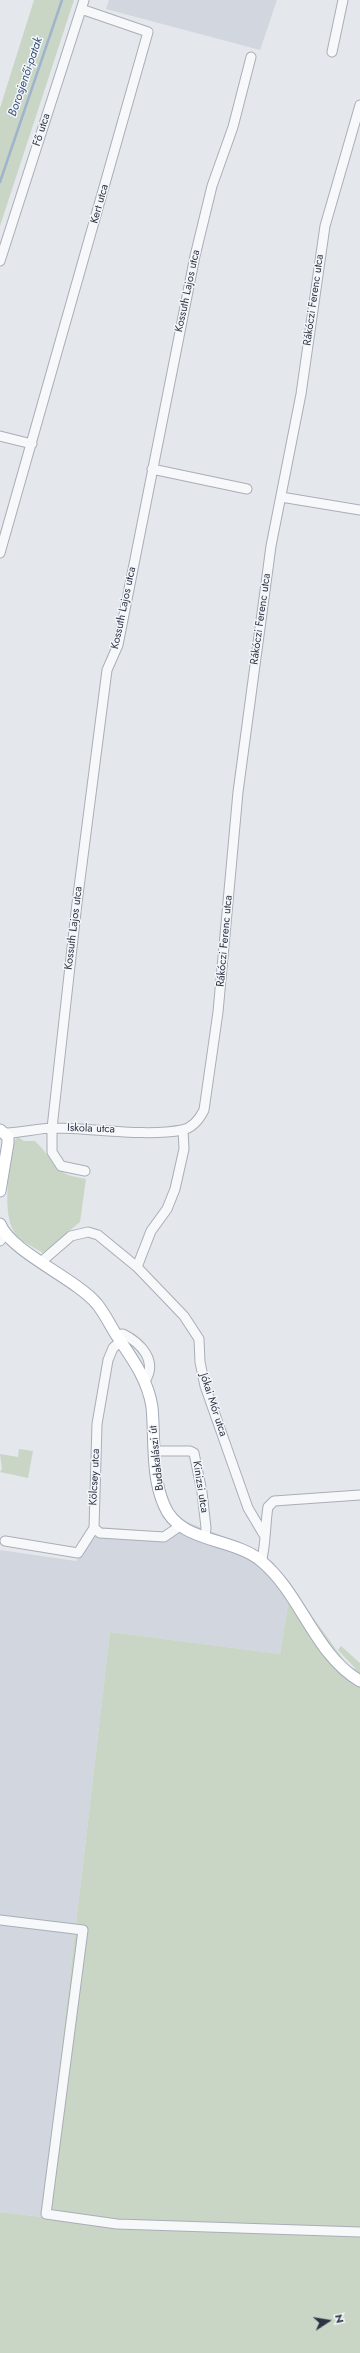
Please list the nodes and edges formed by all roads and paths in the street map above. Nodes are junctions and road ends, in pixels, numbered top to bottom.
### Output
1 (84, 0) edge
2 (343, 0) edge
3 (81, 10) junction
4 (332, 52) dead end
5 (251, 57) dead end
6 (360, 105) edge
7 (0, 261) edge
8 (0, 436) edge
9 (32, 444) junction
10 (152, 469) junction
11 (247, 489) dead end
12 (281, 497) junction
13 (360, 510) edge
14 (0, 553) edge
15 (52, 1128) junction
16 (183, 1130) junction
17 (3, 1132) edge
18 (85, 1171) dead end
19 (0, 1191) edge
20 (0, 1224) edge
21 (3, 1238) edge
22 (41, 1262) junction
23 (137, 1267) junction
24 (118, 1338) junction
25 (155, 1451) junction
26 (360, 1495) edge
27 (180, 1526) junction
28 (94, 1528) junction
29 (264, 1535) junction
30 (205, 1536) junction
31 (5, 1541) dead end
32 (262, 1562) junction
33 (360, 1681) edge
34 (0, 1920) edge
35 (360, 2232) edge

1 - 3 street, Fő utca
2 - 4 street
3 - 7 street, Fő utca
3 - 9 street, Kert utca
5 - 10 street, Kossuth Lajos utca
6 - 12 street, Rákóczi Ferenc utca
8 - 9 street
9 - 14 street, Kert utca
10 - 11 street
10 - 15 street, Kossuth Lajos utca
12 - 13 street
12 - 16 street, Rákóczi Ferenc utca
15 - 16 street, Iskola utca
15 - 17 street, Iskola utca
15 - 18 street, Kossuth Lajos utca
16 - 23 street
17 - 19 main road
20 - 21 main road, Budakalászi út
21 - 22 main road, Budakalászi út
22 - 23 street, Jókai Mór utca
22 - 24 main road, Budakalászi út
23 - 29 street, Jókai Mór utca
24 - 25 main road, Budakalászi út
24 - 28 street, Kölcsey utca
25 - 27 main road, Budakalászi út
25 - 30 street, Kinizsi utca
26 - 29 street
27 - 28 street
27 - 30 main road, Budakalászi út
28 - 31 street
29 - 32 street
30 - 32 main road, Budakalászi út
32 - 33 main road, Budakalászi út
34 - 35 street

